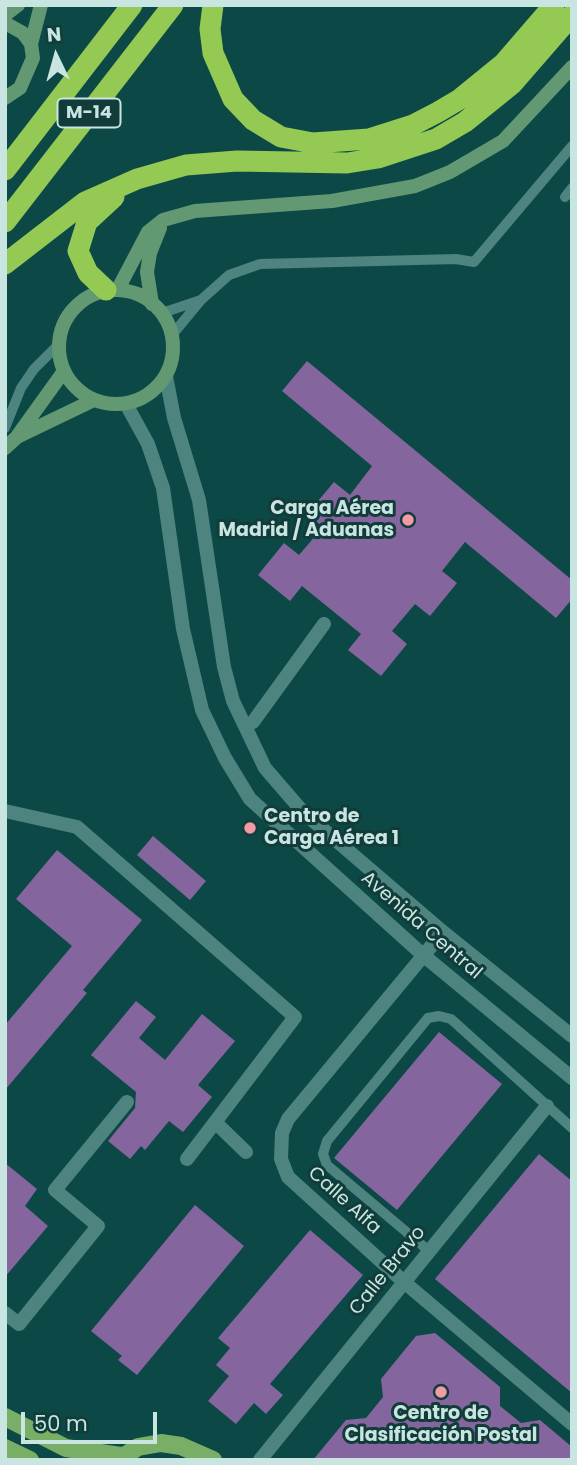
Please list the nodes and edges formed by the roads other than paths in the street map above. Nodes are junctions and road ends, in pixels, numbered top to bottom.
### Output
1 (18, 5) edge
2 (41, 5) edge
3 (132, 5) edge
4 (173, 5) edge
5 (213, 5) edge
6 (565, 13) edge
7 (5, 15) edge
8 (5, 23) edge
9 (31, 44) junction
10 (572, 67) edge
11 (5, 98) edge
12 (572, 146) edge
13 (5, 170) edge
14 (137, 179) junction
15 (163, 220) junction
16 (5, 222) edge
17 (5, 264) edge
18 (112, 290) junction
19 (201, 300) junction
20 (157, 308) junction
21 (172, 335) junction
22 (59, 344) junction
23 (64, 371) junction
24 (166, 376) junction
25 (94, 400) junction
26 (126, 404) junction
27 (11, 433) edge
28 (5, 448) edge
29 (324, 624) dead end
30 (253, 722) dead end
31 (5, 811) edge
32 (443, 932) junction
33 (423, 955) junction
34 (572, 1036) edge
35 (572, 1078) edge
36 (127, 1102) dead end
37 (547, 1106) junction
38 (215, 1122) junction
39 (572, 1128) edge
40 (246, 1152) dead end
41 (187, 1159) dead end
42 (429, 1251) junction
43 (404, 1282) junction
44 (5, 1313) edge
45 (5, 1417) edge
46 (572, 1424) edge
47 (5, 1449) edge
48 (120, 1458) edge
49 (16, 1460) edge
50 (30, 1460) edge
51 (213, 1460) edge
52 (260, 1460) edge

1 - 7 street
2 - 9 street
3 - 13 highway, M-14
4 - 16 highway, M-14
5 - 6 highway
6 - 14 highway
8 - 9 street
9 - 11 street
10 - 15 street
12 - 19 lane
14 - 17 highway
14 - 18 highway
15 - 18 street
15 - 20 street
18 - 20 street
18 - 22 street
19 - 20 lane
19 - 21 lane
20 - 21 street
21 - 24 street
22 - 23 street
22 - 27 lane
23 - 25 street
23 - 27 street
24 - 26 street
24 - 32 street, Avenida Central
25 - 26 street
25 - 27 street
26 - 33 street, Avenida Central
27 - 28 street
29 - 30 street
31 - 38 street
32 - 33 street, Calle Alfa
32 - 34 street, Avenida Central
33 - 35 street, Avenida Central
33 - 43 street, Calle Alfa
36 - 44 street
37 - 39 lane
37 - 42 street, Calle Bravo
37 - 42 lane
38 - 40 street
38 - 41 street
42 - 43 street, Calle Bravo
43 - 46 street, Calle Alfa
43 - 52 street, Calle Bravo
45 - 48 main road
47 - 49 main road
47 - 50 main road
48 - 51 main road

